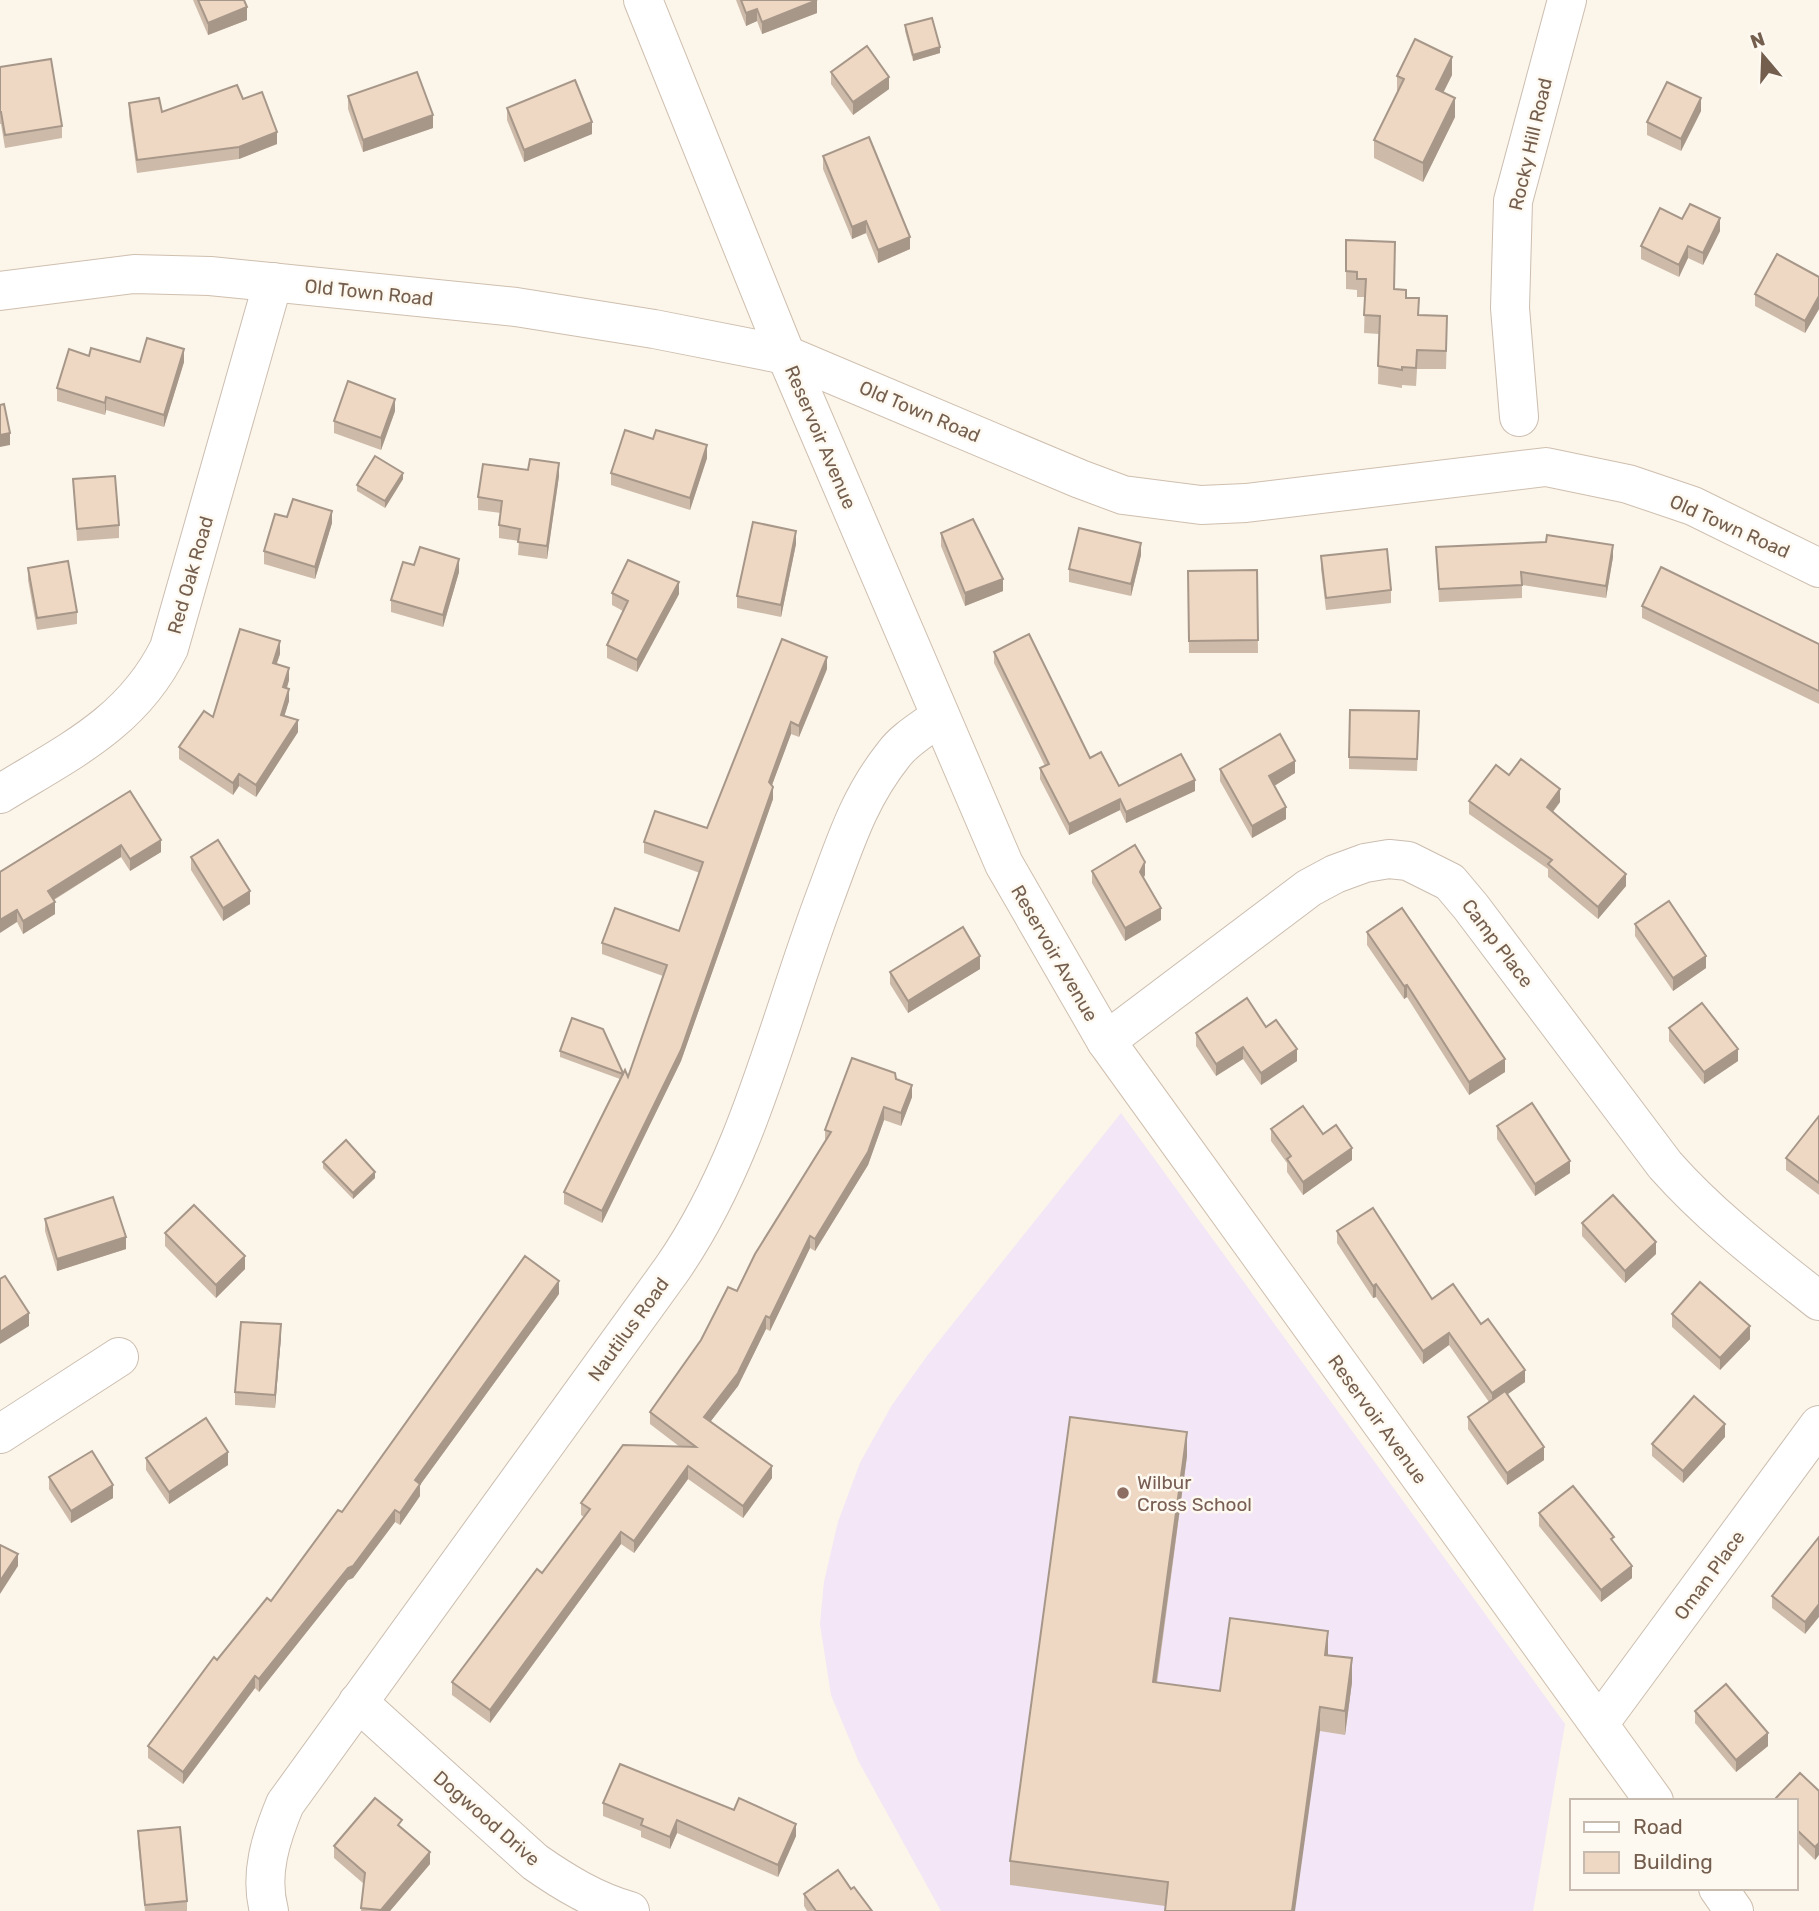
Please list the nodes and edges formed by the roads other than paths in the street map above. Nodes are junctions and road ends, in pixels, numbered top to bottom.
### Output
1 (643, 0) edge
2 (1567, 0) edge
3 (273, 282) junction
4 (0, 290) edge
5 (786, 355) junction
6 (1519, 417) dead end
7 (1819, 568) edge
8 (939, 717) junction
9 (0, 794) edge
10 (1106, 1041) junction
11 (1819, 1301) edge
12 (119, 1357) dead end
13 (1819, 1425) edge
14 (0, 1434) edge
15 (358, 1702) junction
16 (1599, 1724) junction
17 (1653, 1799) edge
18 (1719, 1890) edge
19 (269, 1911) edge
20 (630, 1911) edge
21 (1734, 1911) edge

1 - 5 street, Reservoir Avenue
2 - 6 street, Rocky Hill Road
3 - 4 street, Old Town Road
3 - 5 street, Old Town Road
3 - 9 street, Red Oak Road
5 - 7 street, Old Town Road
5 - 8 street, Reservoir Avenue
8 - 10 street, Reservoir Avenue
8 - 15 street, Nautilus Road
10 - 11 street, Camp Place
10 - 16 street, Reservoir Avenue
12 - 14 street
13 - 16 street, Oman Place
15 - 19 street, Nautilus Road
15 - 20 street, Dogwood Drive
16 - 17 street, Reservoir Avenue
18 - 21 street

